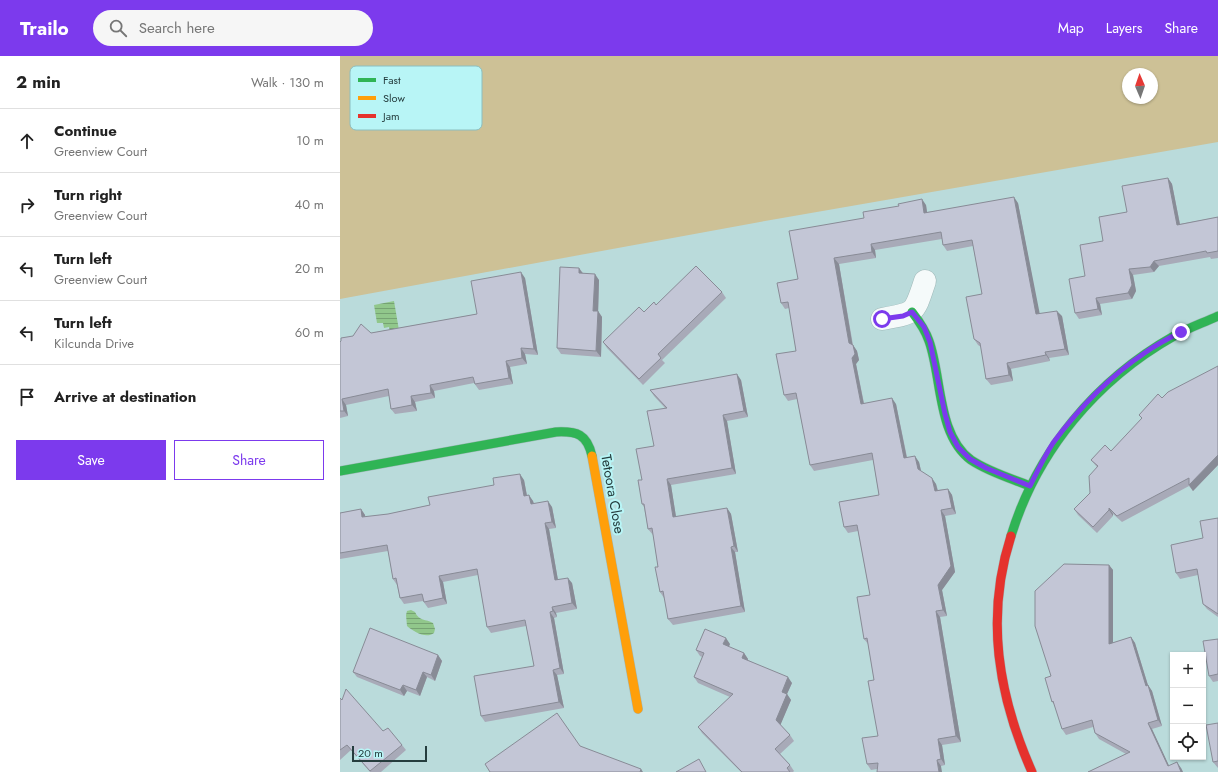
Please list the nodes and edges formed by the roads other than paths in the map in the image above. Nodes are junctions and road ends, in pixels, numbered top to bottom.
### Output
1 (925, 281) dead end
2 (912, 312) junction
3 (1218, 316) edge
4 (882, 319) dead end
5 (340, 471) edge
6 (1030, 486) junction
7 (638, 709) dead end
8 (1032, 772) edge

1 - 2 street
2 - 4 street
2 - 6 street
3 - 6 street
5 - 7 street, Tetoora Close
6 - 8 street

